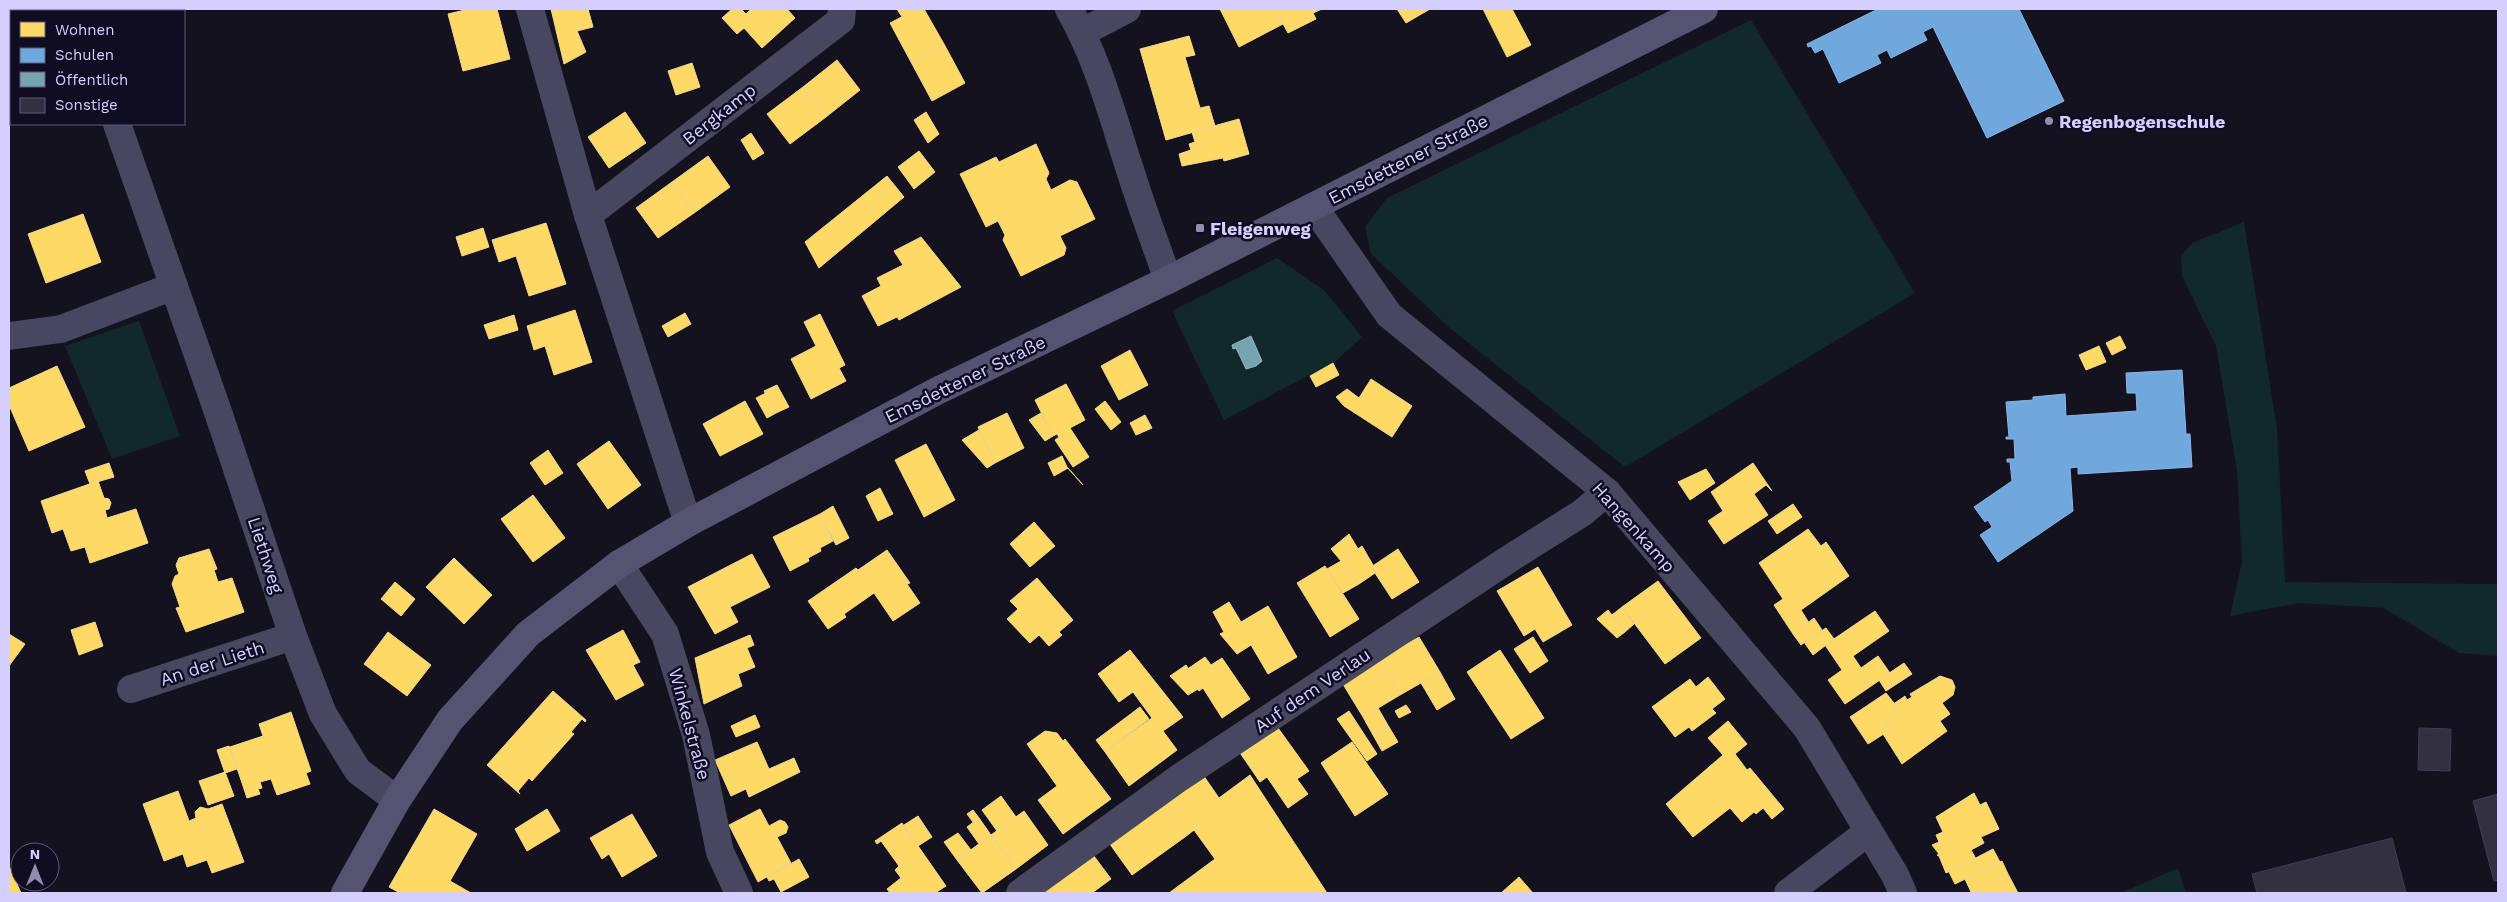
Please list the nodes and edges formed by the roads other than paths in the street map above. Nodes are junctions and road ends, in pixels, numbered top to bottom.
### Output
1 (530, 9) edge
2 (842, 9) edge
3 (1127, 9) edge
4 (1704, 9) edge
5 (1076, 20) edge
6 (117, 125) edge
7 (1314, 207) junction
8 (588, 216) junction
9 (1168, 280) junction
10 (174, 286) junction
11 (9, 336) edge
12 (1607, 492) junction
13 (688, 523) junction
14 (619, 564) junction
15 (293, 636) junction
16 (131, 689) dead end
17 (397, 800) junction
18 (1868, 832) junction
19 (345, 893) edge
20 (739, 893) edge
21 (1020, 893) edge
22 (1788, 893) edge
23 (1903, 893) edge

1 - 8 street
2 - 8 street, Bergkamp
3 - 5 street
4 - 7 main road, Emsdettener Straße
5 - 9 street
6 - 10 street, Liethweg
7 - 9 main road, Emsdettener Straße
7 - 12 street, Hangenkamp
8 - 13 street
9 - 13 main road, Emsdettener Straße
10 - 11 street
10 - 15 street, Liethweg
12 - 18 street, Hangenkamp
12 - 21 street, Auf dem Verlau
13 - 14 main road, Emsdettener Straße
14 - 17 main road, Emsdettener Straße
14 - 20 street, Winkelstraße
15 - 16 street, An der Lieth
15 - 17 street, Liethweg
17 - 19 main road, Emsdettener Straße
18 - 22 street
18 - 23 street, Hangenkamp

